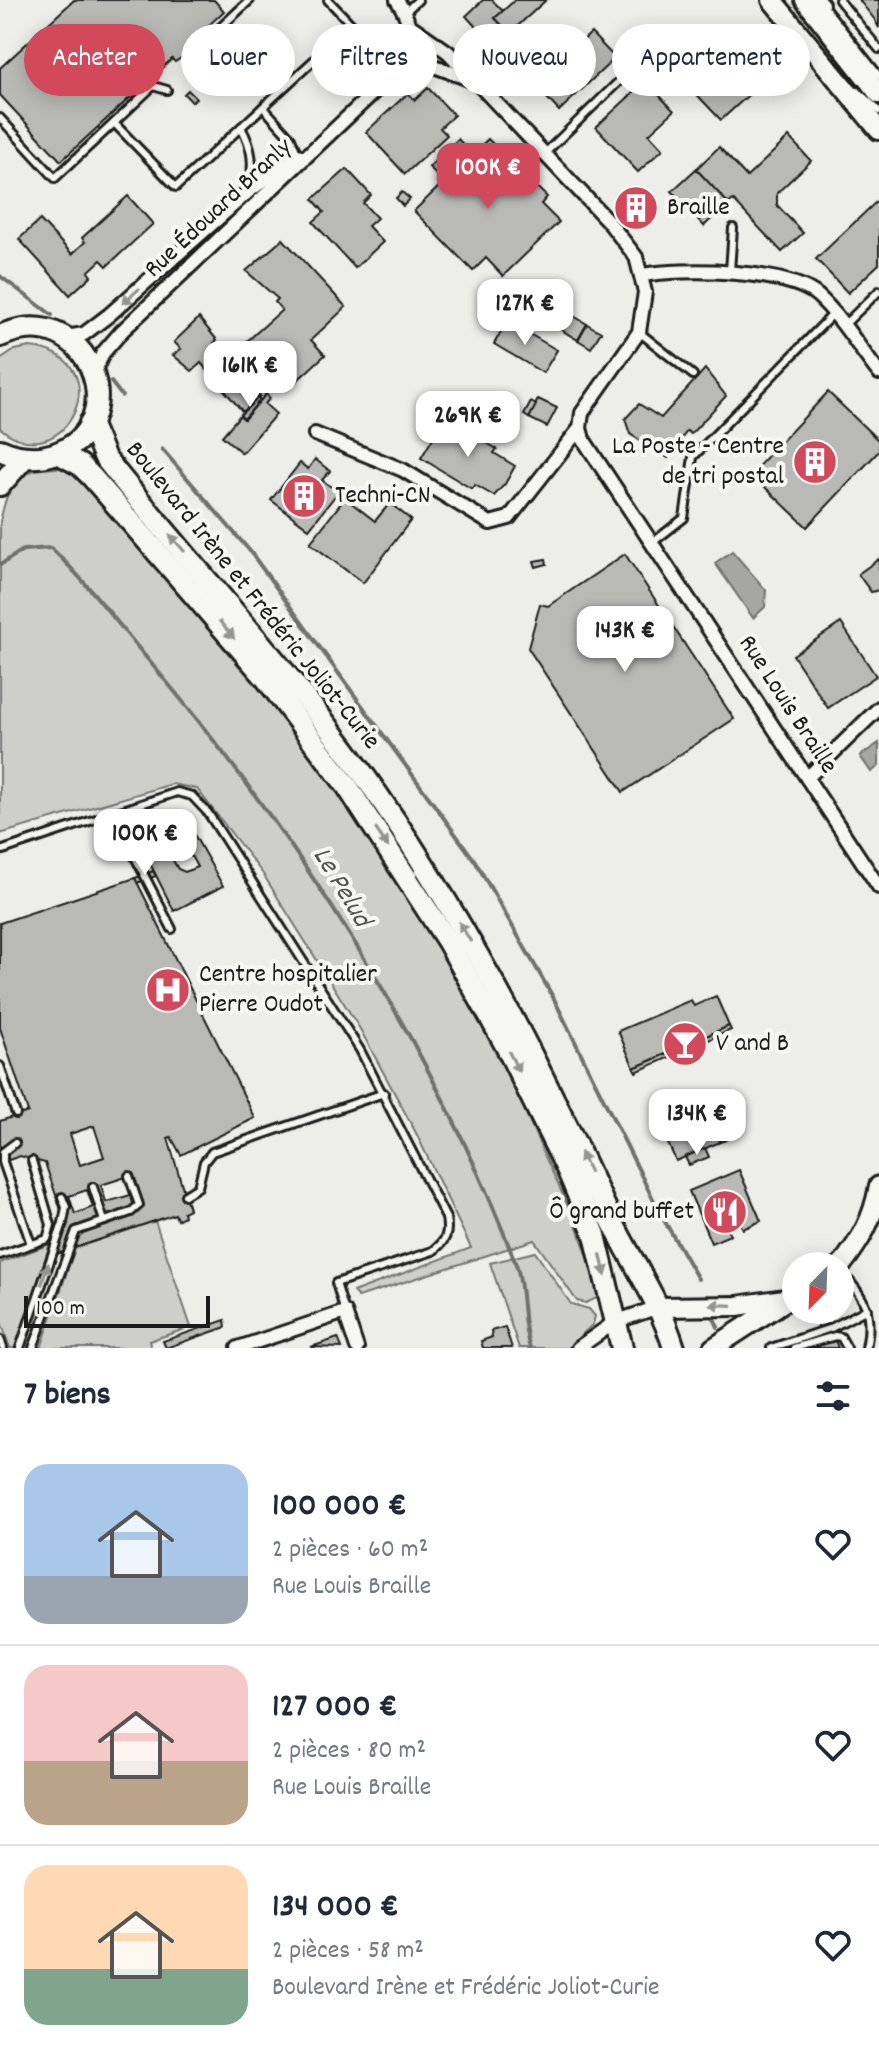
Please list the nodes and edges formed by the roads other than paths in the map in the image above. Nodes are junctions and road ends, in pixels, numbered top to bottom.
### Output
1 (250, 0) edge
2 (328, 0) edge
3 (397, 0) edge
4 (418, 0) edge
5 (772, 0) edge
6 (839, 0) edge
7 (815, 4) edge
8 (405, 12) junction
9 (224, 24) edge
10 (411, 24) edge
11 (437, 44) edge
12 (879, 49) edge
13 (814, 50) junction
14 (453, 57) edge
15 (878, 85) edge
16 (612, 88) edge
17 (167, 90) dead end
18 (369, 96) edge
19 (370, 96) edge
20 (490, 96) edge
21 (263, 107) junction
22 (879, 111) edge
23 (0, 118) edge
24 (114, 123) junction
25 (241, 127) junction
26 (879, 130) edge
27 (299, 155) junction
28 (543, 155) junction
29 (248, 192) junction
30 (248, 212) junction
31 (733, 228) dead end
32 (643, 275) junction
33 (729, 275) junction
34 (879, 291) edge
35 (832, 315) junction
36 (842, 326) junction
37 (639, 332) junction
38 (0, 336) edge
39 (66, 337) junction
40 (94, 373) junction
41 (879, 373) edge
42 (693, 375) dead end
43 (90, 423) junction
44 (580, 428) junction
45 (315, 434) dead end
46 (0, 450) edge
47 (58, 453) junction
48 (24, 458) junction
49 (0, 485) edge
50 (652, 543) junction
51 (879, 708) edge
52 (807, 778) junction
53 (118, 812) junction
54 (0, 851) edge
55 (879, 887) edge
56 (172, 929) dead end
57 (0, 1066) edge
58 (384, 1093) junction
59 (16, 1114) dead end
60 (15, 1143) dead end
61 (32, 1161) dead end
62 (129, 1176) dead end
63 (879, 1186) edge
64 (93, 1187) dead end
65 (185, 1195) dead end
66 (62, 1197) dead end
67 (104, 1221) junction
68 (31, 1244) junction
69 (852, 1252) edge
70 (0, 1255) edge
71 (854, 1286) edge
72 (782, 1298) edge
73 (782, 1301) edge
74 (658, 1307) junction
75 (867, 1309) junction
76 (345, 1312) junction
77 (615, 1322) junction
78 (0, 1339) edge
79 (3, 1348) edge
80 (20, 1348) edge
81 (33, 1348) edge
82 (238, 1348) edge
83 (357, 1348) edge
84 (578, 1348) edge
85 (622, 1348) edge
86 (674, 1348) edge
87 (713, 1348) edge
88 (771, 1348) edge
89 (794, 1348) edge
90 (847, 1348) edge
91 (866, 1348) edge

1 - 9 lane
2 - 21 lane
3 - 8 street
4 - 8 lane
5 - 13 street
6 - 12 lane
7 - 15 street
7 - 15 lane
8 - 10 street
11 - 14 street
13 - 22 lane
13 - 26 street
16 - 28 lane
17 - 24 lane
18 - 27 street, Rue Édouard Branly
19 - 30 street, Rue Édouard Branly
20 - 28 street
21 - 25 lane
21 - 27 lane
23 - 24 lane
24 - 25 lane
25 - 29 lane
27 - 29 street, Rue Édouard Branly
27 - 30 lane
28 - 32 street
29 -> 39 street, Rue Édouard Branly
30 - 40 street, Rue Édouard Branly
31 - 33 lane
32 - 33 street
32 - 37 street
33 - 35 street
34 - 36 lane
35 - 36 street
35 - 50 lane
36 - 41 street
37 - 42 lane
37 - 44 street
38 - 39 main road
39 - 40 main road
40 - 43 main road
43 - 47 main road
74 -> 43 main road, Boulevard Irène et Frédéric Joliot-Curie
44 - 45 street
44 - 50 street, Rue Louis Braille
46 - 48 main road
47 - 48 main road
47 -> 77 main road, Boulevard Irène et Frédéric Joliot-Curie
48 - 49 main road
50 - 52 street, Rue Louis Braille
51 - 52 street
52 - 55 street, Rue Louis Braille
53 - 54 lane
53 - 56 lane
53 - 58 lane
57 - 59 lane
58 - 65 lane
58 - 76 lane
60 - 68 lane
61 - 68 lane
62 - 67 lane
63 - 69 street
64 - 67 lane
80 -> 66 lane
67 - 81 lane
68 - 70 lane
71 - 75 lane
72 -> 74 street
73 - 87 street
74 - 77 street
74 - 86 main road, Boulevard Irène et Frédéric Joliot-Curie
75 - 88 lane
75 - 91 lane
76 - 82 street
76 - 83 street
77 - 84 street
77 - 85 main road, Boulevard Irène et Frédéric Joliot-Curie
78 - 79 lane
89 - 90 lane

